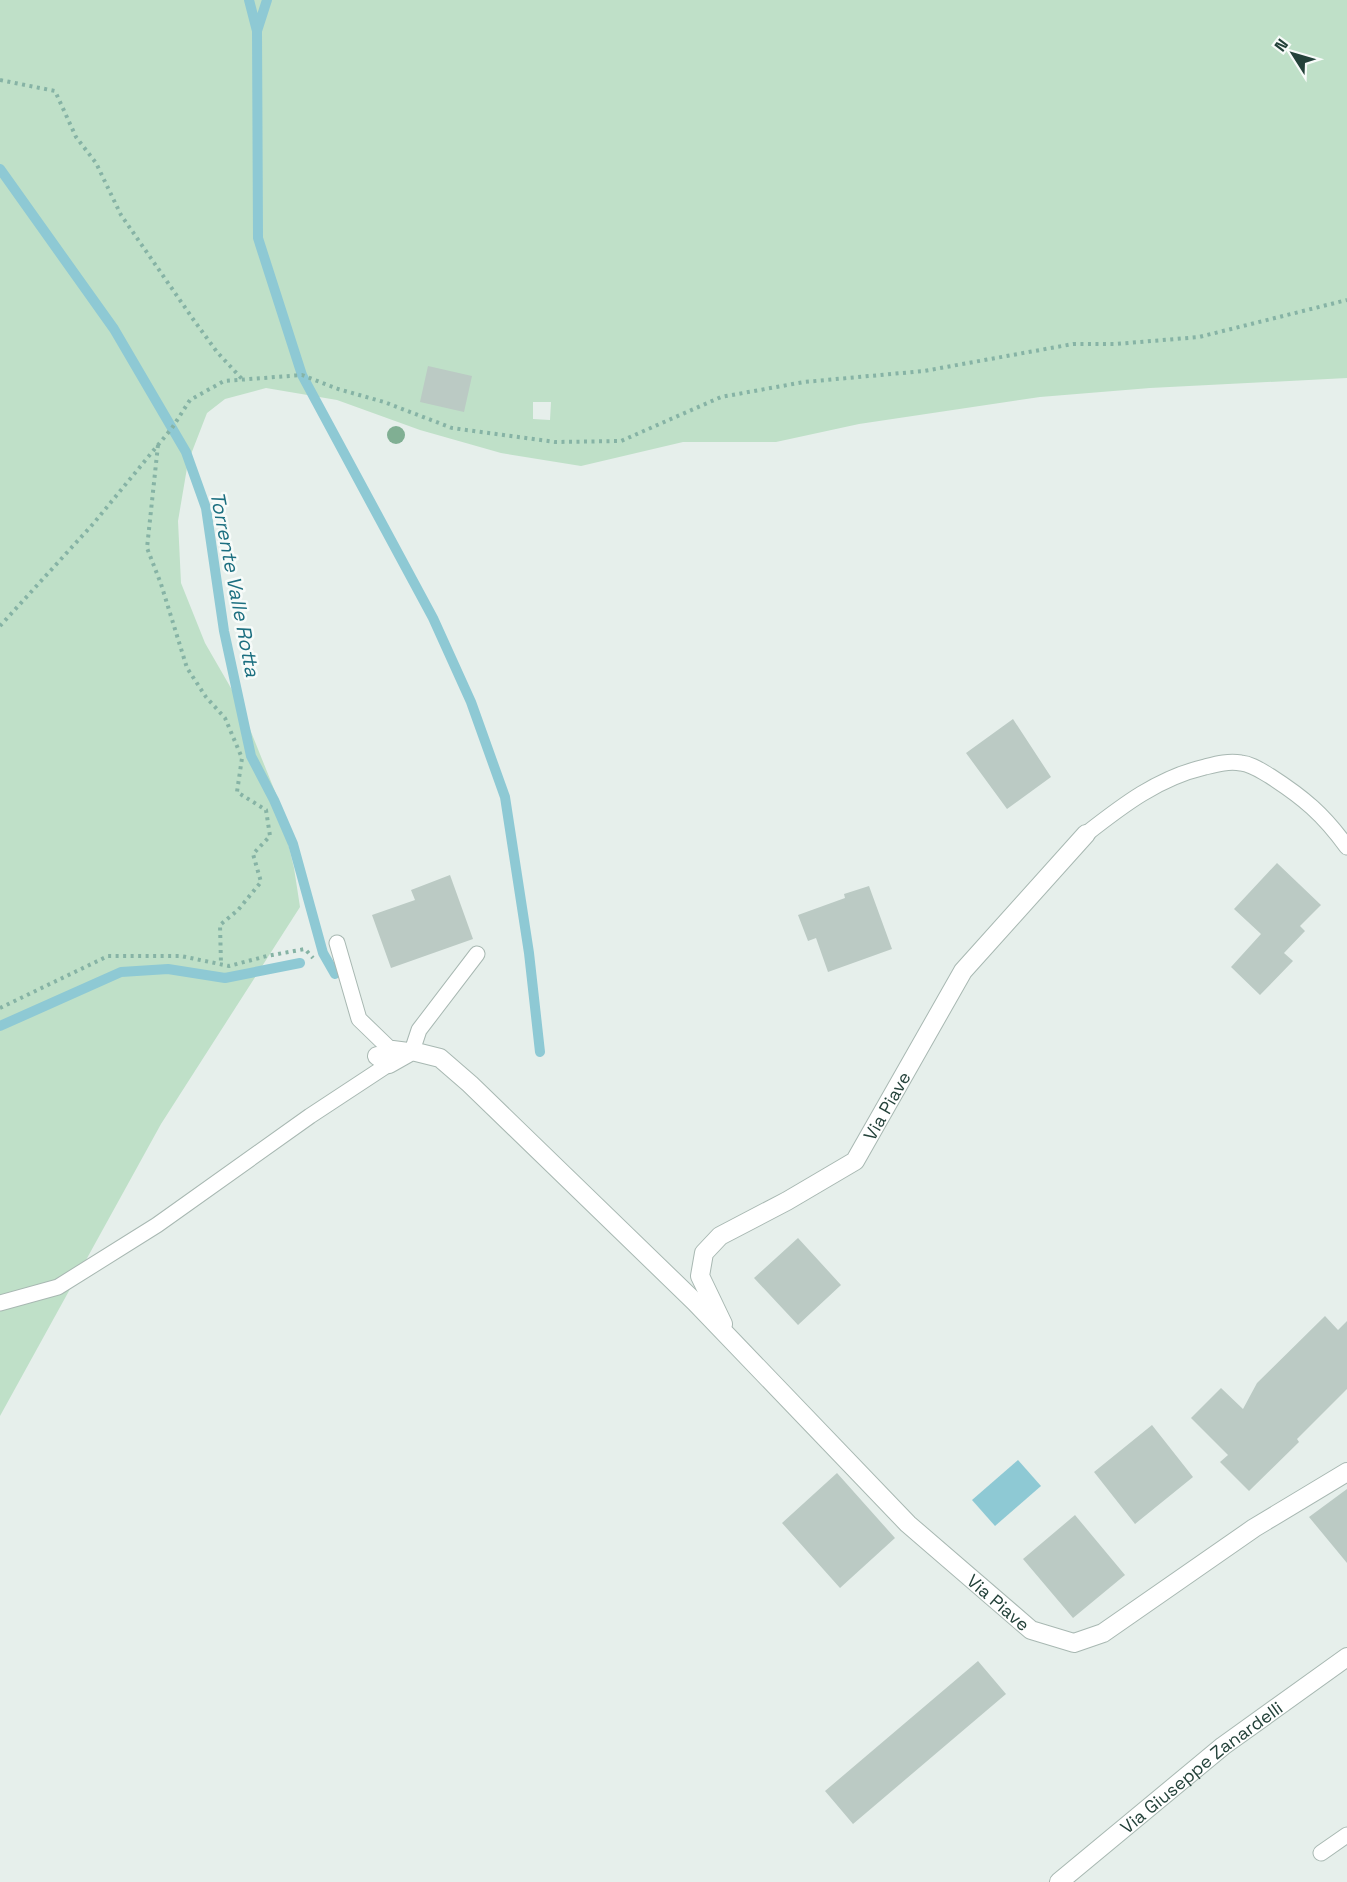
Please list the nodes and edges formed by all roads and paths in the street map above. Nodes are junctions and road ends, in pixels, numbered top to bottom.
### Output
1 (0, 80) edge
2 (1347, 300) edge
3 (242, 379) junction
4 (158, 444) junction
5 (0, 626) edge
6 (1086, 834) joint
7 (1347, 847) edge
8 (337, 943) dead end
9 (477, 954) dead end
10 (221, 964) junction
11 (319, 965) dead end
12 (0, 1008) edge
13 (412, 1051) junction
14 (383, 1060) joint
15 (0, 1303) edge
16 (732, 1342) junction
17 (1347, 1472) edge
18 (1347, 1657) edge
19 (1347, 1835) edge
20 (1321, 1853) dead end
21 (1059, 1882) edge

1 - 3 path
2 - 3 path
3 - 4 path
4 - 5 path
4 - 10 path
6 - 7 lane
6 - 16 street, Via Piave
8 - 13 lane
9 - 13 lane
10 - 11 path
10 - 12 path
13 - 14 street
13 - 16 street, Via Piave
14 - 15 lane
16 - 17 street, Via Piave
18 - 21 street, Via Giuseppe Zanardelli
19 - 20 lane

